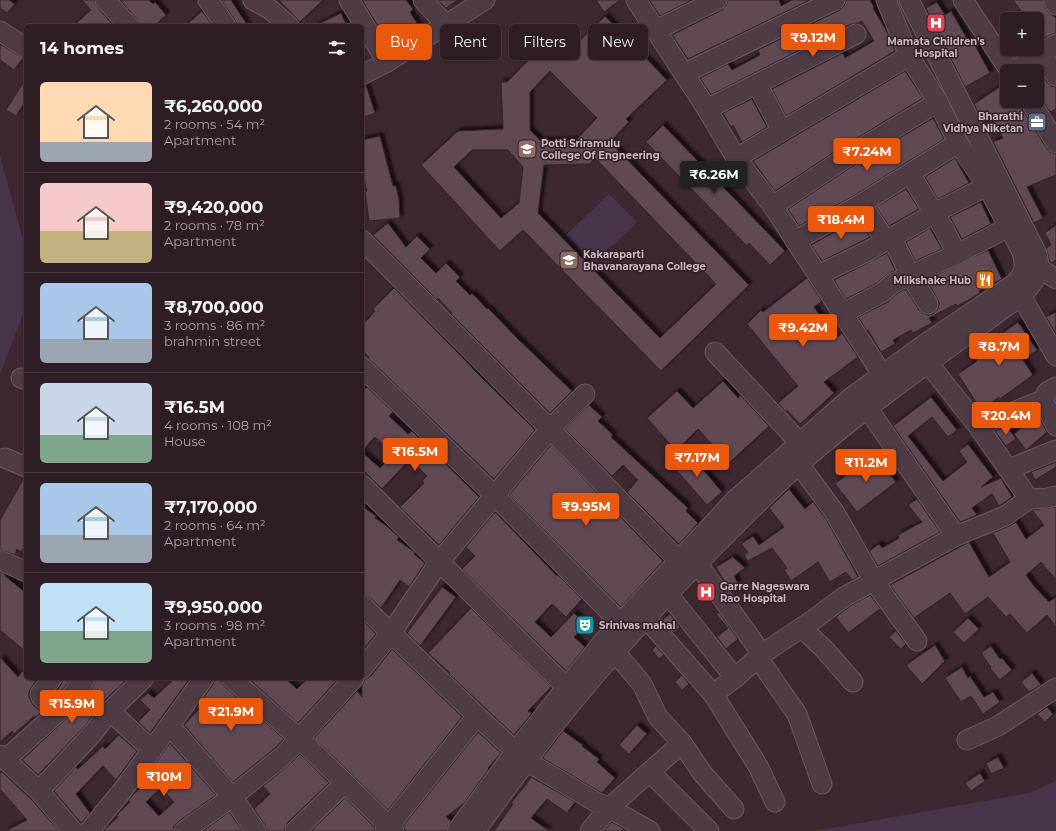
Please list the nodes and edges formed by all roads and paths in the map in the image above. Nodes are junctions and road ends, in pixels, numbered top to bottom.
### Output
1 (105, 0) edge
2 (208, 0) edge
3 (253, 0) edge
4 (349, 0) edge
5 (423, 0) edge
6 (485, 0) edge
7 (636, 0) edge
8 (717, 0) edge
9 (835, 0) edge
10 (886, 0) edge
11 (909, 0) edge
12 (963, 0) edge
13 (1053, 0) edge
14 (1056, 5) edge
15 (127, 24) edge
16 (225, 24) edge
17 (287, 24) edge
18 (364, 24) edge
19 (364, 24) edge
20 (445, 24) edge
21 (448, 24) edge
22 (440, 29) edge
23 (656, 30) junction
24 (0, 31) edge
25 (856, 34) dead end
26 (24, 47) edge
27 (1049, 49) edge
28 (909, 56) junction
29 (387, 62) junction
30 (1005, 64) edge
31 (1025, 64) edge
32 (685, 73) junction
33 (364, 74) edge
34 (1056, 76) edge
35 (756, 84) junction
36 (938, 102) junction
37 (1038, 108) edge
38 (707, 109) junction
39 (1049, 117) edge
40 (782, 131) junction
41 (958, 143) junction
42 (1056, 143) edge
43 (736, 158) junction
44 (910, 174) junction
45 (993, 183) junction
46 (861, 204) junction
47 (773, 206) junction
48 (934, 214) junction
49 (1009, 227) junction
50 (889, 239) junction
51 (795, 241) junction
52 (364, 242) edge
53 (956, 254) junction
54 (1039, 268) junction
55 (818, 275) junction
56 (910, 276) junction
57 (1056, 279) edge
58 (1021, 296) junction
59 (928, 304) dead end
60 (843, 313) junction
61 (715, 352) dead end
62 (1056, 356) edge
63 (928, 363) junction
64 (364, 369) edge
65 (882, 374) junction
66 (1056, 387) edge
67 (585, 394) dead end
68 (1043, 400) junction
69 (868, 409) junction
70 (978, 426) junction
71 (1056, 426) edge
72 (550, 429) junction
73 (799, 442) junction
74 (1056, 450) edge
75 (5, 458) dead end
76 (800, 464) junction
77 (24, 466) edge
78 (1009, 469) junction
79 (364, 487) edge
80 (495, 496) junction
81 (1056, 496) edge
82 (1028, 499) junction
83 (956, 536) junction
84 (0, 560) edge
85 (678, 560) junction
86 (440, 561) junction
87 (698, 563) junction
88 (24, 571) edge
89 (873, 580) junction
90 (668, 594) junction
91 (364, 607) edge
92 (646, 618) junction
93 (620, 622) junction
94 (802, 628) junction
95 (391, 633) junction
96 (917, 641) dead end
97 (615, 652) junction
98 (760, 656) junction
99 (365, 659) edge
100 (735, 678) junction
101 (50, 680) edge
102 (84, 680) edge
103 (142, 680) edge
104 (203, 680) edge
105 (233, 680) edge
106 (352, 680) edge
107 (853, 682) dead end
108 (566, 687) junction
109 (1056, 688) edge
110 (713, 694) junction
111 (110, 711) junction
112 (58, 712) junction
113 (477, 716) junction
114 (170, 726) junction
115 (299, 738) junction
116 (967, 740) dead end
117 (682, 743) junction
118 (152, 750) junction
119 (3, 757) edge
120 (521, 757) junction
121 (650, 772) junction
122 (345, 783) junction
123 (822, 784) dead end
124 (39, 791) junction
125 (232, 797) junction
126 (775, 802) dead end
127 (609, 808) junction
128 (734, 809) dead end
129 (389, 829) edge
130 (73, 831) edge
131 (89, 831) edge
132 (184, 831) edge
133 (256, 831) edge
134 (295, 831) edge
135 (457, 831) edge
136 (475, 831) edge
137 (590, 831) edge
138 (650, 831) edge
139 (709, 831) edge

1 - 15 street
2 - 16 street
3 - 17 street
4 - 19 street
5 - 20 street
6 - 21 street
7 - 23 street
8 - 23 street
9 - 32 street
10 - 28 street
11 - 45 street
12 - 30 street
13 - 14 street
18 - 29 street
22 - 29 street
23 - 32 street
24 - 26 street
25 - 35 street
27 - 31 street
27 - 34 street
28 - 36 street
28 - 40 street
29 - 33 street
32 - 38 street
35 - 38 street
35 - 40 street
36 - 41 street
36 - 47 street
37 - 39 street
38 - 43 street
39 - 42 street
40 - 43 street
41 - 44 street
41 - 45 street
43 - 47 street
44 - 46 street
44 - 48 street
45 - 48 street
45 - 49 street
45 - 54 street
46 - 50 street
46 - 51 street
47 - 51 street
48 - 50 street
48 - 53 street
49 - 53 street
49 - 65 street
50 - 55 street
50 - 56 street
51 - 55 street
52 - 72 street
53 - 56 street
54 - 57 street
54 - 58 street
55 - 60 street
56 - 59 street
56 - 60 street
58 - 62 street
58 - 63 street
60 - 65 street
61 - 73 street
63 - 69 street
63 - 70 street
64 - 80 street
65 - 73 street
66 - 68 street
67 - 72 street
68 - 70 street
68 - 71 street
69 - 76 street
69 - 83 street
70 - 78 street
72 - 80 street
72 - 85 street
73 - 85 street
74 - 78 street
75 - 77 street
76 - 87 street
76 - 89 street
78 - 82 street
79 - 86 street
80 - 86 street
80 - 93 street
81 - 82 street
82 - 83 street
83 - 89 street
84 - 88 street
85 - 93 street
86 - 95 street
86 - 108 street
87 - 90 street
87 - 98 street
89 - 94 street
89 - 96 street
90 - 92 street
90 - 100 street
91 - 95 street
92 - 97 street
92 - 110 street
93 - 108 street
94 - 98 street
94 - 107 street
95 - 99 street
95 - 113 street
97 - 117 street
97 - 120 street
98 - 100 street
98 - 123 street
100 - 110 street
101 - 112 street
102 - 112 street
103 - 111 street
104 - 114 street
105 - 115 street
106 - 115 street
108 - 120 street
109 - 116 street
110 - 126 street
111 - 118 street
111 - 124 street
112 - 119 street
113 - 120 street
113 - 129 street
114 - 118 street
114 - 125 street
115 - 122 street
115 - 125 street
117 - 121 street
117 - 128 street
118 - 131 street
119 - 124 street
120 - 127 street
120 - 135 street
120 - 136 street
121 - 127 street
121 - 139 street
122 - 129 street
122 - 134 street
124 - 130 street
125 - 132 street
125 - 133 street
127 - 137 street
127 - 138 street

